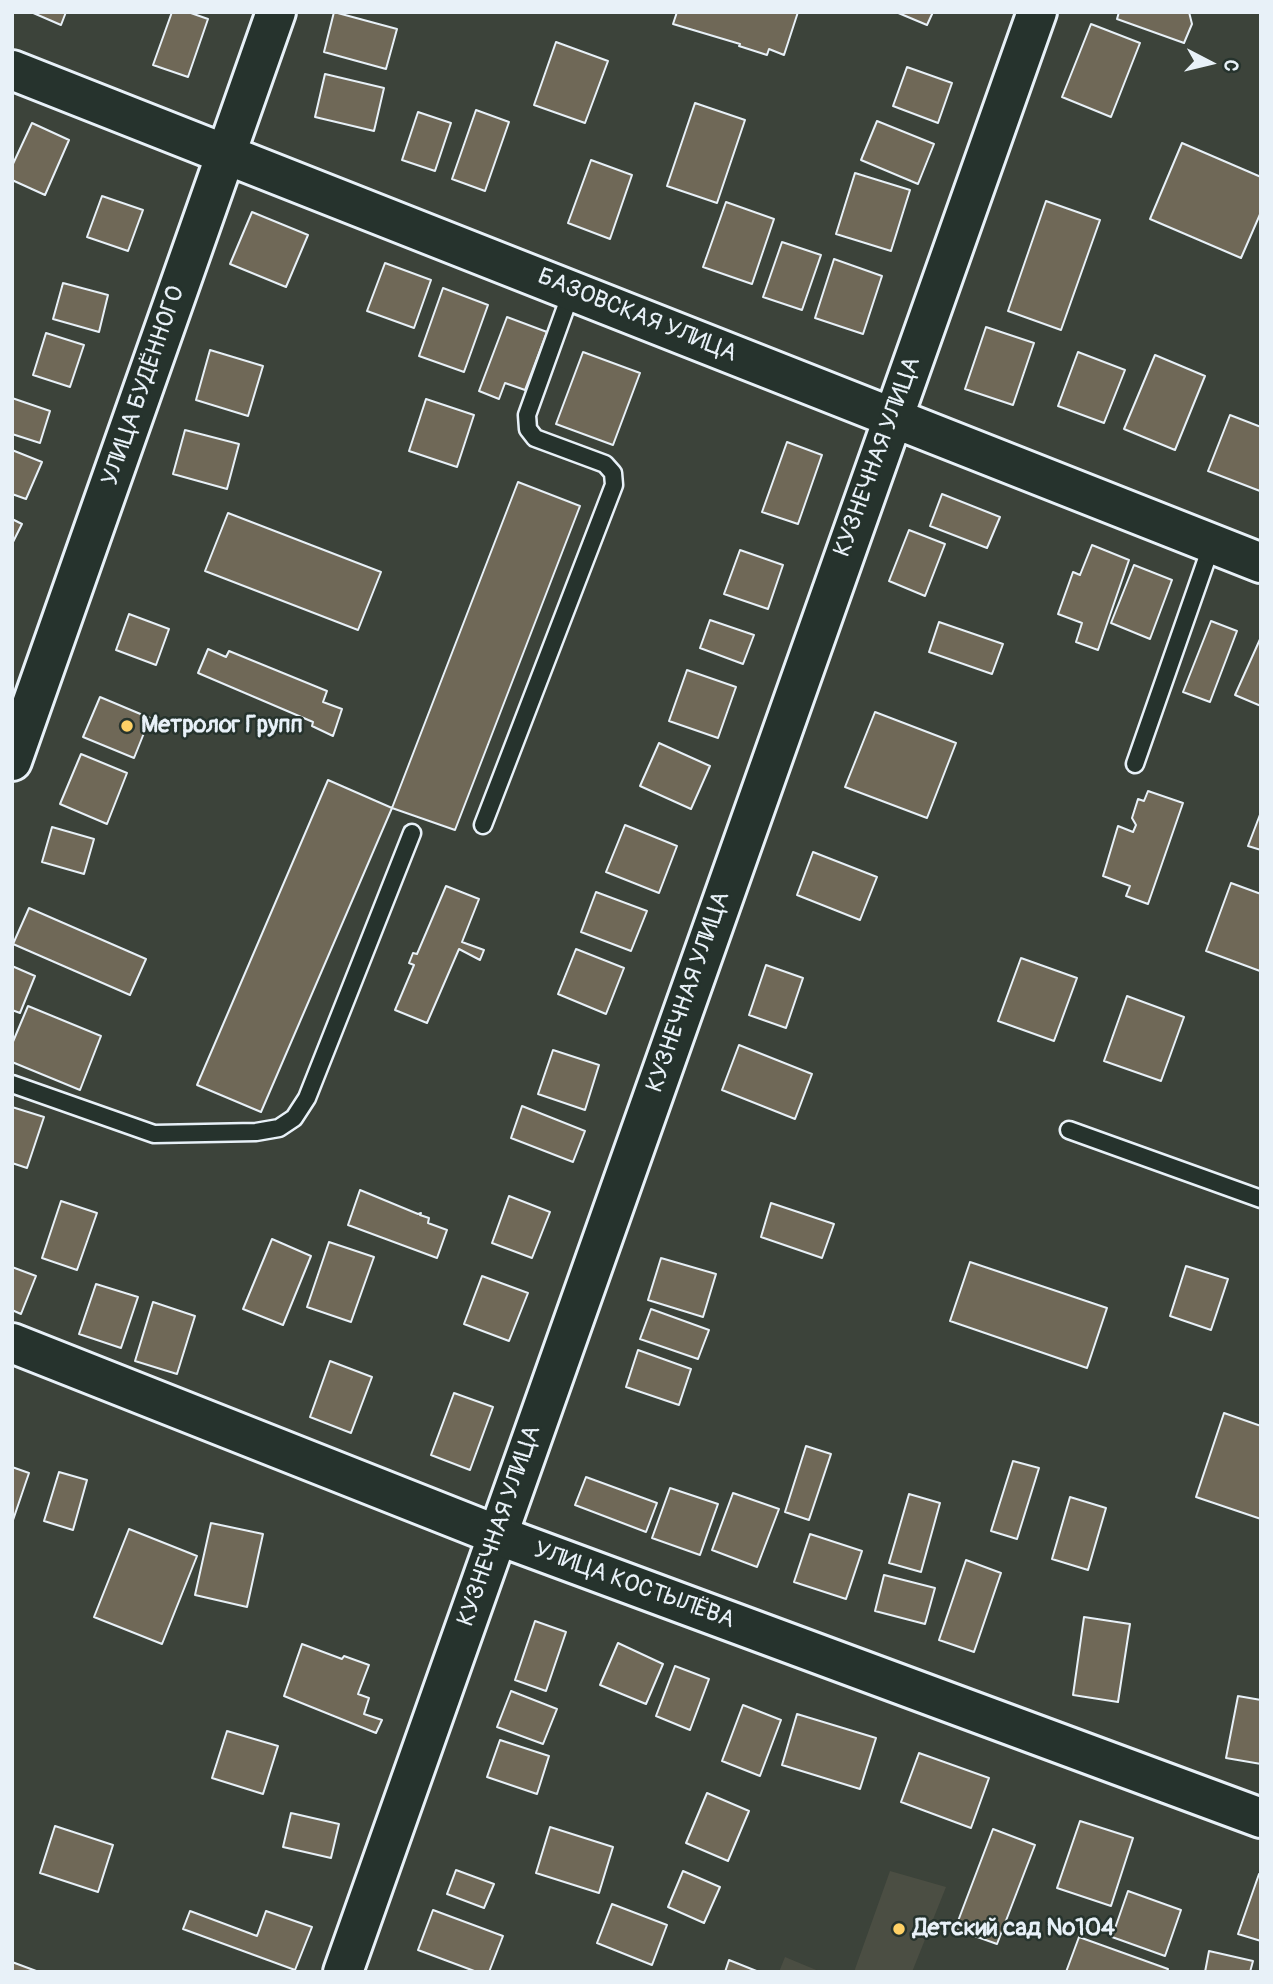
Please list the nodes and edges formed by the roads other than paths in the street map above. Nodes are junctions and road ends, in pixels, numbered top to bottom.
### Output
1 (276, 12) edge
2 (1037, 12) edge
3 (12, 70) edge
4 (225, 153) junction
5 (572, 290) junction
6 (892, 417) junction
7 (1212, 544) junction
8 (1261, 563) edge
9 (12, 761) edge
10 (1135, 764) dead end
11 (483, 825) dead end
12 (412, 833) dead end
13 (12, 1084) edge
14 (1069, 1130) dead end
15 (1261, 1199) edge
16 (12, 1343) edge
17 (497, 1535) junction
18 (1261, 1818) edge
19 (343, 1972) edge

1 - 4 street, УЛИЦА БУДЁННОГО
2 - 6 street, КУЗНЕЧНАЯ УЛИЦА
3 - 4 street, БАЗОВСКАЯ УЛИЦА
4 - 5 street, БАЗОВСКАЯ УЛИЦА
4 - 9 street, УЛИЦА БУДЁННОГО
5 - 6 street, БАЗОВСКАЯ УЛИЦА
5 - 11 lane
6 - 7 street, БАЗОВСКАЯ УЛИЦА
6 - 17 street, КУЗНЕЧНАЯ УЛИЦА
7 - 8 street, БАЗОВСКАЯ УЛИЦА
7 - 10 lane
12 - 13 lane
14 - 15 lane
16 - 17 street, УЛИЦА КОСТЫЛЁВА
17 - 18 street, УЛИЦА КОСТЫЛЁВА
17 - 19 street, КУЗНЕЧНАЯ УЛИЦА

